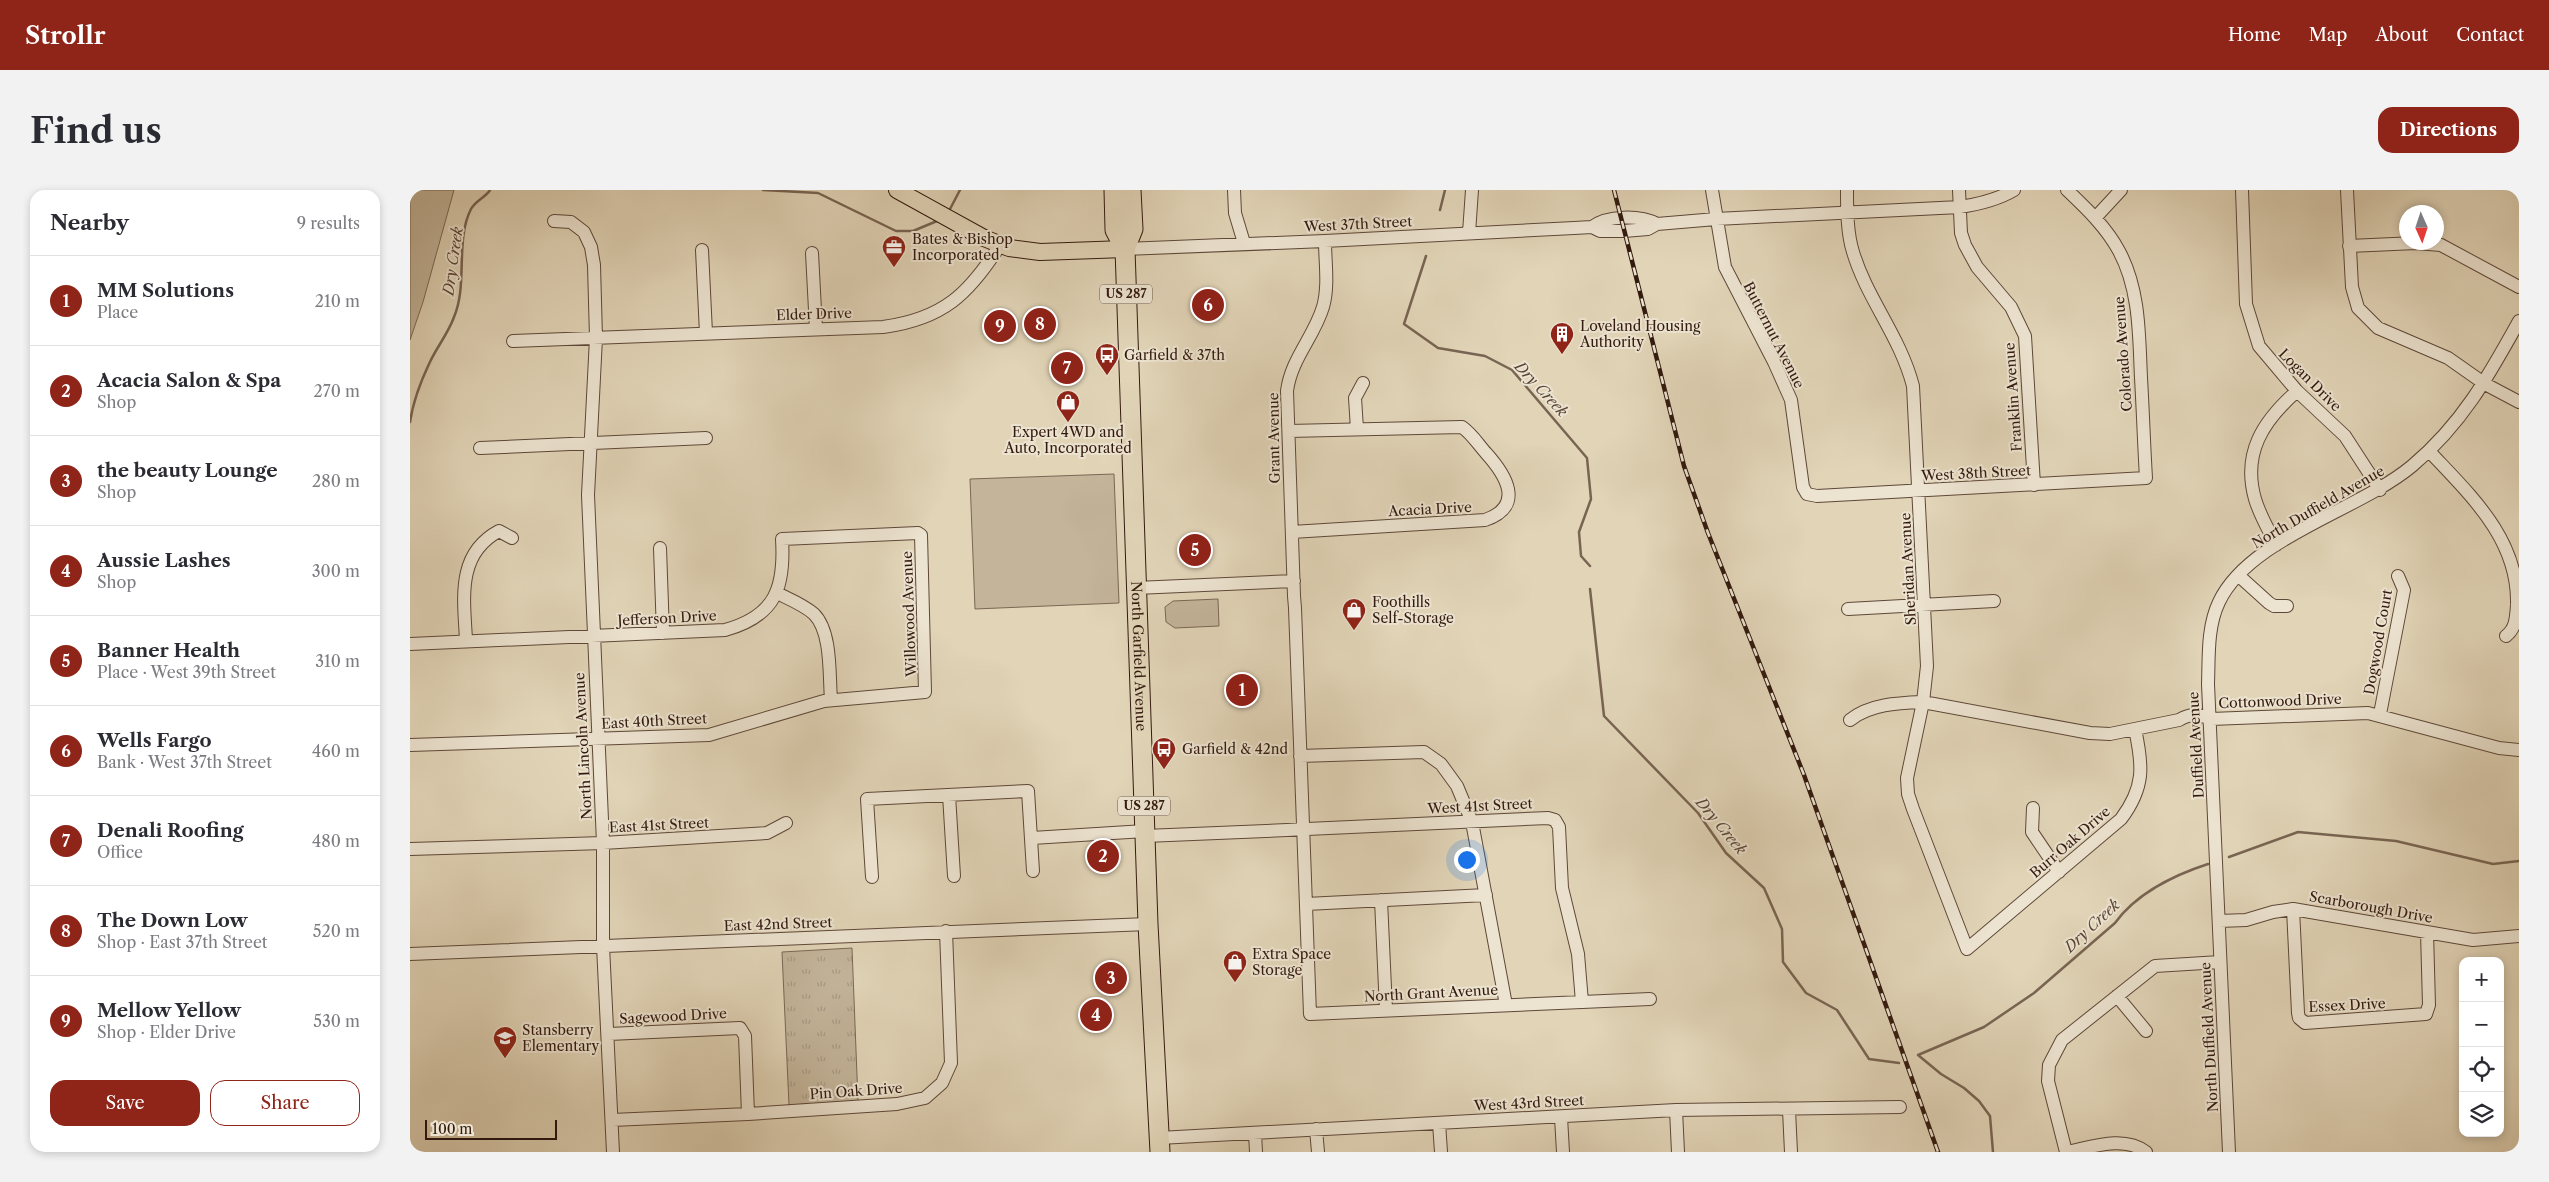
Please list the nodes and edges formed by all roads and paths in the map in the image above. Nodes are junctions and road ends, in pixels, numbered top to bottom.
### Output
1 (897, 190) edge
2 (1114, 190) edge
3 (1131, 190) edge
4 (1234, 190) edge
5 (1472, 190) edge
6 (1712, 190) edge
7 (1847, 190) edge
8 (1960, 190) edge
9 (2014, 190) edge
10 (2067, 190) edge
11 (2121, 190) edge
12 (2242, 190) edge
13 (2347, 190) edge
14 (1960, 207) junction
15 (1848, 212) junction
16 (2096, 217) junction
17 (1716, 219) junction
18 (554, 221) dead end
19 (1469, 232) junction
20 (1325, 241) junction
21 (1244, 243) junction
22 (1000, 245) junction
23 (2349, 246) junction
24 (1125, 249) junction
25 (702, 250) dead end
26 (812, 253) dead end
27 (2519, 287) edge
28 (2519, 321) edge
29 (816, 329) junction
30 (706, 333) junction
31 (596, 338) junction
32 (513, 341) dead end
33 (1363, 383) dead end
34 (2484, 384) junction
35 (2297, 392) junction
36 (2519, 402) edge
37 (1357, 429) junction
38 (1288, 431) junction
39 (706, 438) dead end
40 (590, 443) junction
41 (480, 448) dead end
42 (2430, 451) junction
43 (2146, 478) joint
44 (2034, 485) junction
45 (2380, 490) junction
46 (1920, 491) junction
47 (1807, 494) joint
48 (1292, 532) junction
49 (921, 535) joint
50 (512, 538) dead end
51 (2276, 546) junction
52 (660, 548) dead end
53 (2238, 575) junction
54 (2398, 576) dead end
55 (1294, 581) junction
56 (1136, 588) junction
57 (777, 593) junction
58 (1994, 601) dead end
59 (1926, 605) junction
60 (2287, 606) dead end
61 (1848, 609) dead end
62 (663, 633) junction
63 (2506, 636) dead end
64 (593, 637) junction
65 (466, 640) junction
66 (410, 644) edge
67 (925, 692) joint
68 (830, 700) junction
69 (1923, 702) junction
70 (2380, 714) junction
71 (2211, 719) junction
72 (1850, 720) dead end
73 (2135, 729) junction
74 (598, 739) junction
75 (410, 745) edge
76 (2519, 750) edge
77 (1300, 756) junction
78 (949, 795) junction
79 (2033, 808) dead end
80 (1472, 822) junction
81 (786, 823) dead end
82 (1303, 829) junction
83 (1145, 834) junction
84 (1032, 838) junction
85 (603, 843) junction
86 (410, 849) edge
87 (1033, 870) dead end
88 (2059, 872) junction
89 (954, 876) dead end
90 (872, 877) dead end
91 (1486, 895) junction
92 (1381, 900) junction
93 (1306, 904) junction
94 (2293, 909) junction
95 (2219, 921) junction
96 (1148, 924) junction
97 (946, 931) junction
98 (2427, 932) junction
99 (2519, 936) edge
100 (603, 946) junction
101 (1967, 949) joint
102 (410, 954) edge
103 (2220, 962) junction
104 (2117, 996) junction
105 (1650, 998) dead end
106 (1582, 1002) junction
107 (1506, 1005) junction
108 (1386, 1010) junction
109 (2146, 1030) dead end
110 (609, 1034) junction
111 (1900, 1107) dead end
112 (1676, 1110) junction
113 (1789, 1110) junction
114 (748, 1114) junction
115 (1561, 1117) junction
116 (612, 1120) junction
117 (1439, 1123) junction
118 (1316, 1129) junction
119 (1255, 1133) junction
120 (1159, 1145) edge
121 (613, 1152) edge
122 (1256, 1152) edge
123 (1318, 1152) edge
124 (1441, 1152) edge
125 (1563, 1152) edge
126 (1678, 1152) edge
127 (1791, 1152) edge
128 (2067, 1152) edge
129 (2146, 1152) edge
130 (2229, 1152) edge

1 - 22 main road
2 - 24 highway, North Garfield Avenue / US 287
3 - 24 highway, North Garfield Avenue / US 287
4 - 21 street
5 - 19 street
6 - 17 street, Butternut Avenue
7 - 15 street, Sheridan Avenue
8 - 14 street, Franklin Avenue
9 - 14 street, West 37th Street
10 - 16 street, Colorado Avenue
11 - 16 street
12 - 35 street, Logan Drive
13 - 23 street
14 - 15 street, West 37th Street
14 - 44 street, Franklin Avenue
15 - 17 street, West 37th Street
15 - 46 street, Sheridan Avenue
16 - 43 street, Colorado Avenue
17 - 19 street, West 37th Street
17 - 47 street, Butternut Avenue
18 - 31 street, North Lincoln Avenue
19 - 20 street, West 37th Street
20 - 21 street, West 37th Street
20 - 38 street, Grant Avenue
21 - 24 street, West 37th Street
22 - 24 main road
22 - 29 street, Elder Drive
23 - 27 street
23 - 34 street
24 - 56 highway, North Garfield Avenue / US 287
25 - 30 street
26 - 29 street
28 - 34 street, North Duffield Avenue
29 - 30 street, Elder Drive
30 - 31 street, Elder Drive
31 - 32 street, Elder Drive
31 - 40 street, North Lincoln Avenue
33 - 37 street
34 - 36 street
34 - 42 street, North Duffield Avenue
35 - 45 street, Logan Drive
35 - 51 street
37 - 38 street, Acacia Drive
37 - 48 street, Acacia Drive
38 - 48 street, Grant Avenue
39 - 40 street
40 - 41 street
40 - 64 street, North Lincoln Avenue
42 - 45 street, North Duffield Avenue
42 - 63 street
43 - 44 street, West 38th Street
44 - 46 street, West 38th Street
45 - 51 street, North Duffield Avenue
46 - 47 street, West 38th Street
46 - 59 street, Sheridan Avenue
48 - 55 street, Grant Avenue
49 - 57 street, Jefferson Drive
49 - 67 street, Willowood Avenue
50 - 65 street
51 - 53 street, North Duffield Avenue
52 - 62 street
53 - 60 street
53 - 71 street, Duffield Avenue
54 - 70 street, Dogwood Court
55 - 56 street
55 - 77 street, North Grant Avenue
56 - 83 highway, North Garfield Avenue / US 287
57 - 62 street, Jefferson Drive
57 - 68 street
58 - 59 street
59 - 61 street
59 - 69 street, Sheridan Avenue
62 - 64 street, Jefferson Drive
64 - 65 street, Jefferson Drive
64 - 74 street, North Lincoln Avenue
65 - 66 street, Jefferson Drive
67 - 68 street, East 40th Street
68 - 74 street, East 40th Street
69 - 72 street, Cottonwood Drive
69 - 73 street, Cottonwood Drive
69 - 101 street, Sheridan Avenue
70 - 71 street, Cottonwood Drive
70 - 76 street, Cottonwood Drive
71 - 73 street, Cottonwood Drive
71 - 95 street, Duffield Avenue
73 - 88 street, Burr Oak Drive
74 - 75 street, East 40th Street
74 - 85 street, North Lincoln Avenue
77 - 80 street, North Grant Avenue
77 - 82 street, North Grant Avenue
78 - 84 street
78 - 89 street
78 - 90 street
79 - 88 street
80 - 82 street, West 41st Street
80 - 91 street, North Grant Avenue
80 - 106 street, West 41st Street
81 - 85 street, East 41st Street
82 - 83 street, West 41st Street
82 - 93 street, North Grant Avenue
83 - 84 street, West 41st Street
83 - 96 highway, North Garfield Avenue / US 287
84 - 87 street
85 - 86 street, East 41st Street
85 - 100 street, North Lincoln Avenue
88 - 101 street, Burr Oak Drive
91 - 92 street
91 - 107 street, North Grant Avenue
92 - 93 street
92 - 108 street
93 - 108 street, North Grant Avenue
94 - 95 street, Scarborough Drive
94 - 98 street, Scarborough Drive
94 - 98 street, Essex Drive
95 - 103 street, North Duffield Avenue
96 - 97 street, East 42nd Street
96 - 120 highway, North Garfield Avenue / US 287
97 - 100 street, East 42nd Street
97 - 114 street, Pin Oak Drive
98 - 99 street, Scarborough Drive
100 - 102 street, East 42nd Street
100 - 110 street, North Lincoln Avenue
103 - 104 street
103 - 130 street, North Duffield Avenue
104 - 109 street
104 - 128 street
105 - 106 street
106 - 107 street
107 - 108 street, North Grant Avenue
110 - 114 street, Sagewood Drive
110 - 116 street, North Lincoln Avenue
111 - 113 street, West 43rd Street
112 - 113 street, West 43rd Street
112 - 115 street, West 43rd Street
112 - 126 street
113 - 127 street
114 - 116 street, Pin Oak Drive
115 - 117 street, West 43rd Street
115 - 125 street
116 - 121 street, North Lincoln Avenue
117 - 118 street, West 43rd Street
117 - 124 street
118 - 119 street, West 43rd Street
118 - 123 street
119 - 120 street, West 43rd Street
119 - 122 street
128 - 129 street

